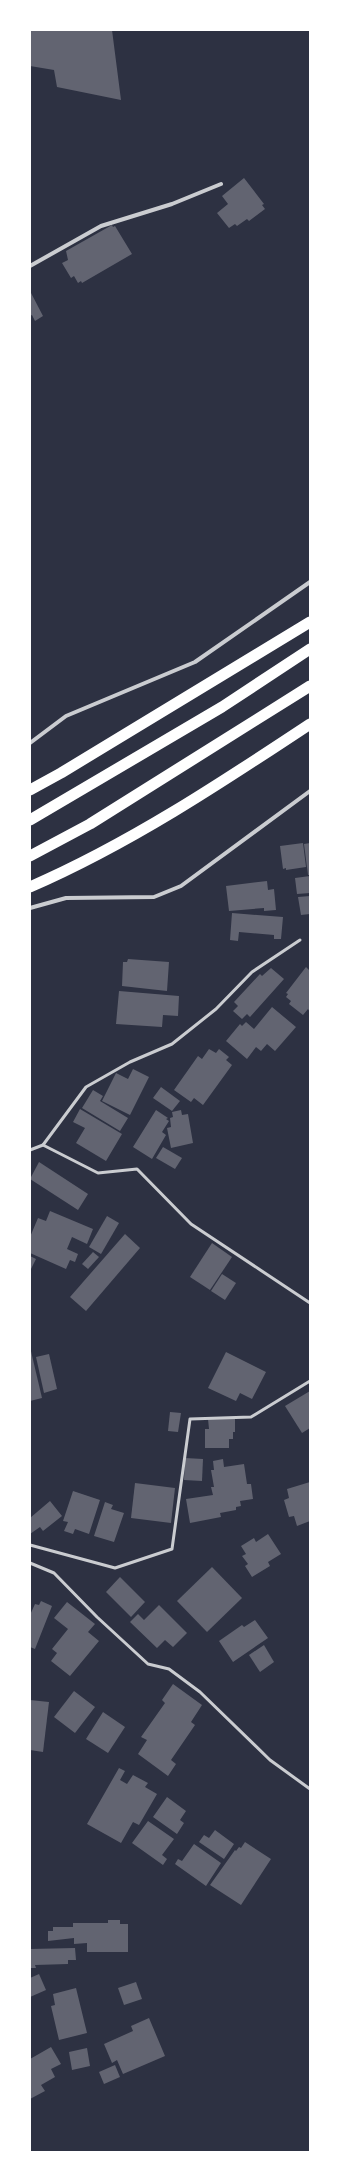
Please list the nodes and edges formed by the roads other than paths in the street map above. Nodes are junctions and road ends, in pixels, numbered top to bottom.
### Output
1 (221, 184) dead end
2 (30, 266) edge
3 (310, 582) edge
4 (310, 622) edge
5 (310, 649) edge
6 (310, 686) edge
7 (310, 724) edge
8 (30, 743) edge
9 (30, 790) edge
10 (310, 791) edge
11 (30, 820) edge
12 (30, 856) edge
13 (30, 887) edge
14 (30, 908) edge
15 (300, 940) dead end
16 (43, 1145) junction
17 (30, 1150) edge
18 (310, 1303) edge
19 (310, 1381) edge
20 (30, 1545) edge
21 (30, 1563) edge
22 (310, 1789) edge

1 - 2 street
3 - 8 street
4 - 9 highway
5 - 11 highway
6 - 12 highway
7 - 13 highway
10 - 14 street
15 - 16 lane
16 - 17 lane
16 - 18 lane
19 - 20 lane
21 - 22 lane

